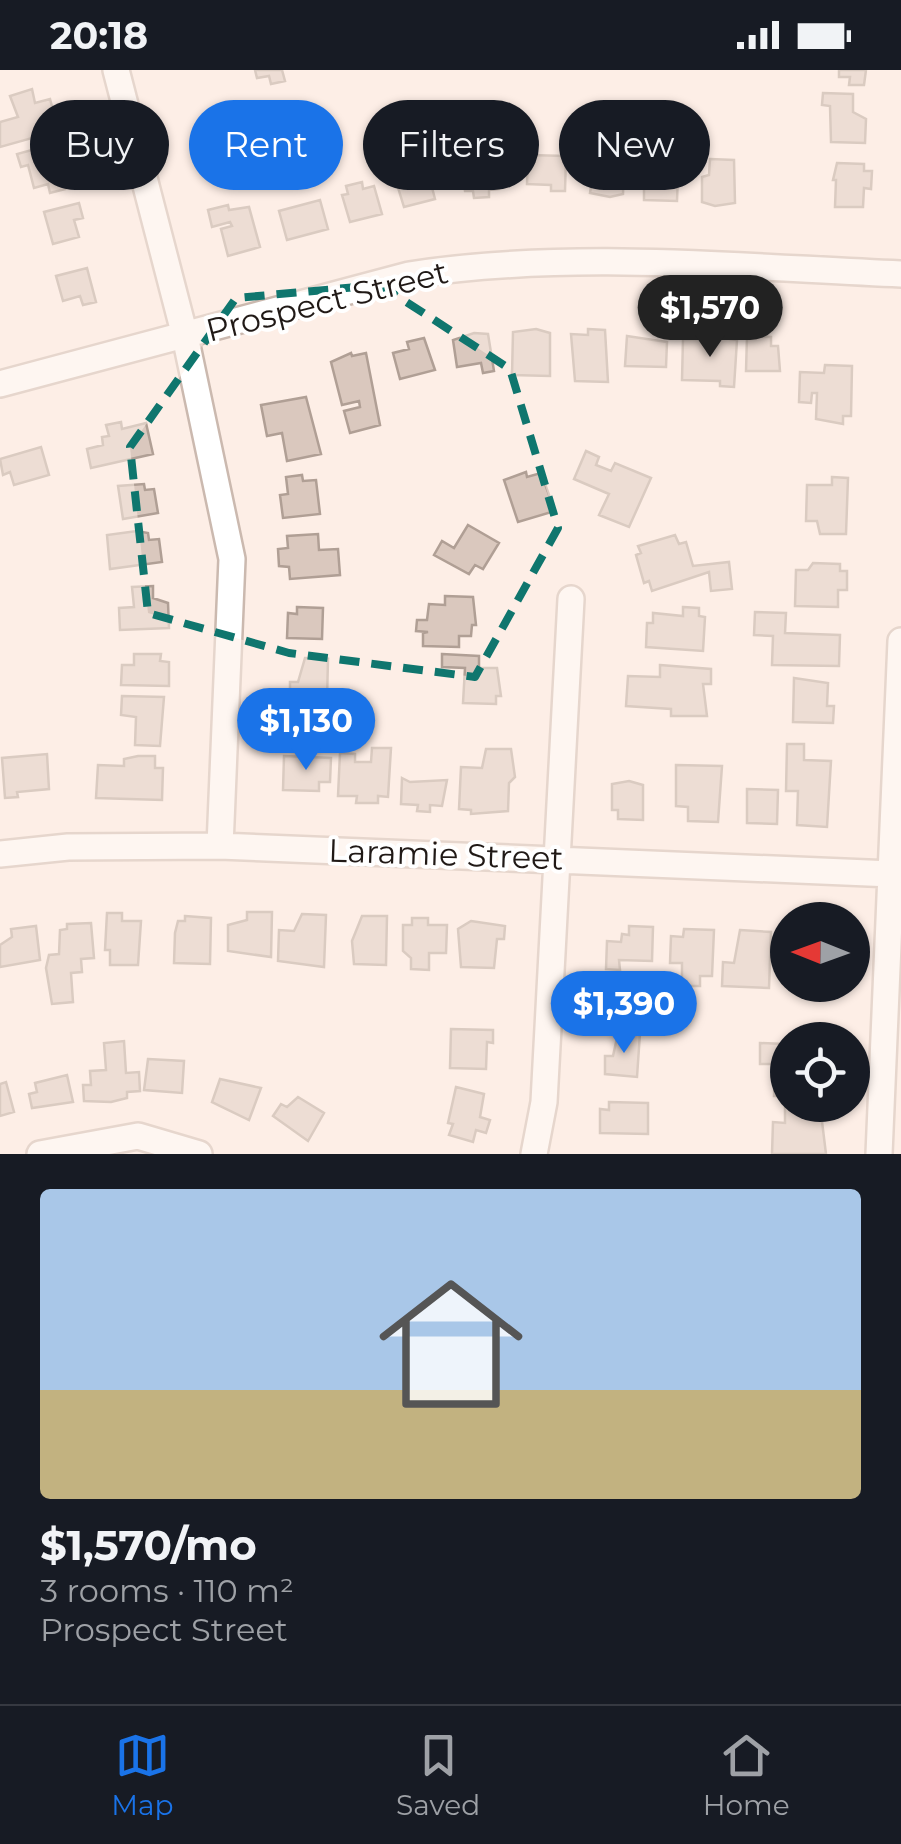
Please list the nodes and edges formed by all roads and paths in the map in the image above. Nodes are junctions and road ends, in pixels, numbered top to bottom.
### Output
1 (116, 70) edge
2 (901, 274) edge
3 (184, 336) junction
4 (0, 384) edge
5 (570, 599) dead end
6 (901, 641) edge
7 (220, 846) junction
8 (0, 854) edge
9 (556, 857) junction
10 (892, 874) junction
11 (40, 1154) edge
12 (199, 1154) edge
13 (534, 1154) edge
14 (879, 1154) edge

1 - 3 street
2 - 3 street, Prospect Street
3 - 4 street, Prospect Street
3 - 7 street
5 - 9 street
6 - 10 street
7 - 8 street, Laramie Street
7 - 9 street, Laramie Street
9 - 10 street, Laramie Street
9 - 13 street
10 - 14 street
11 - 12 street

